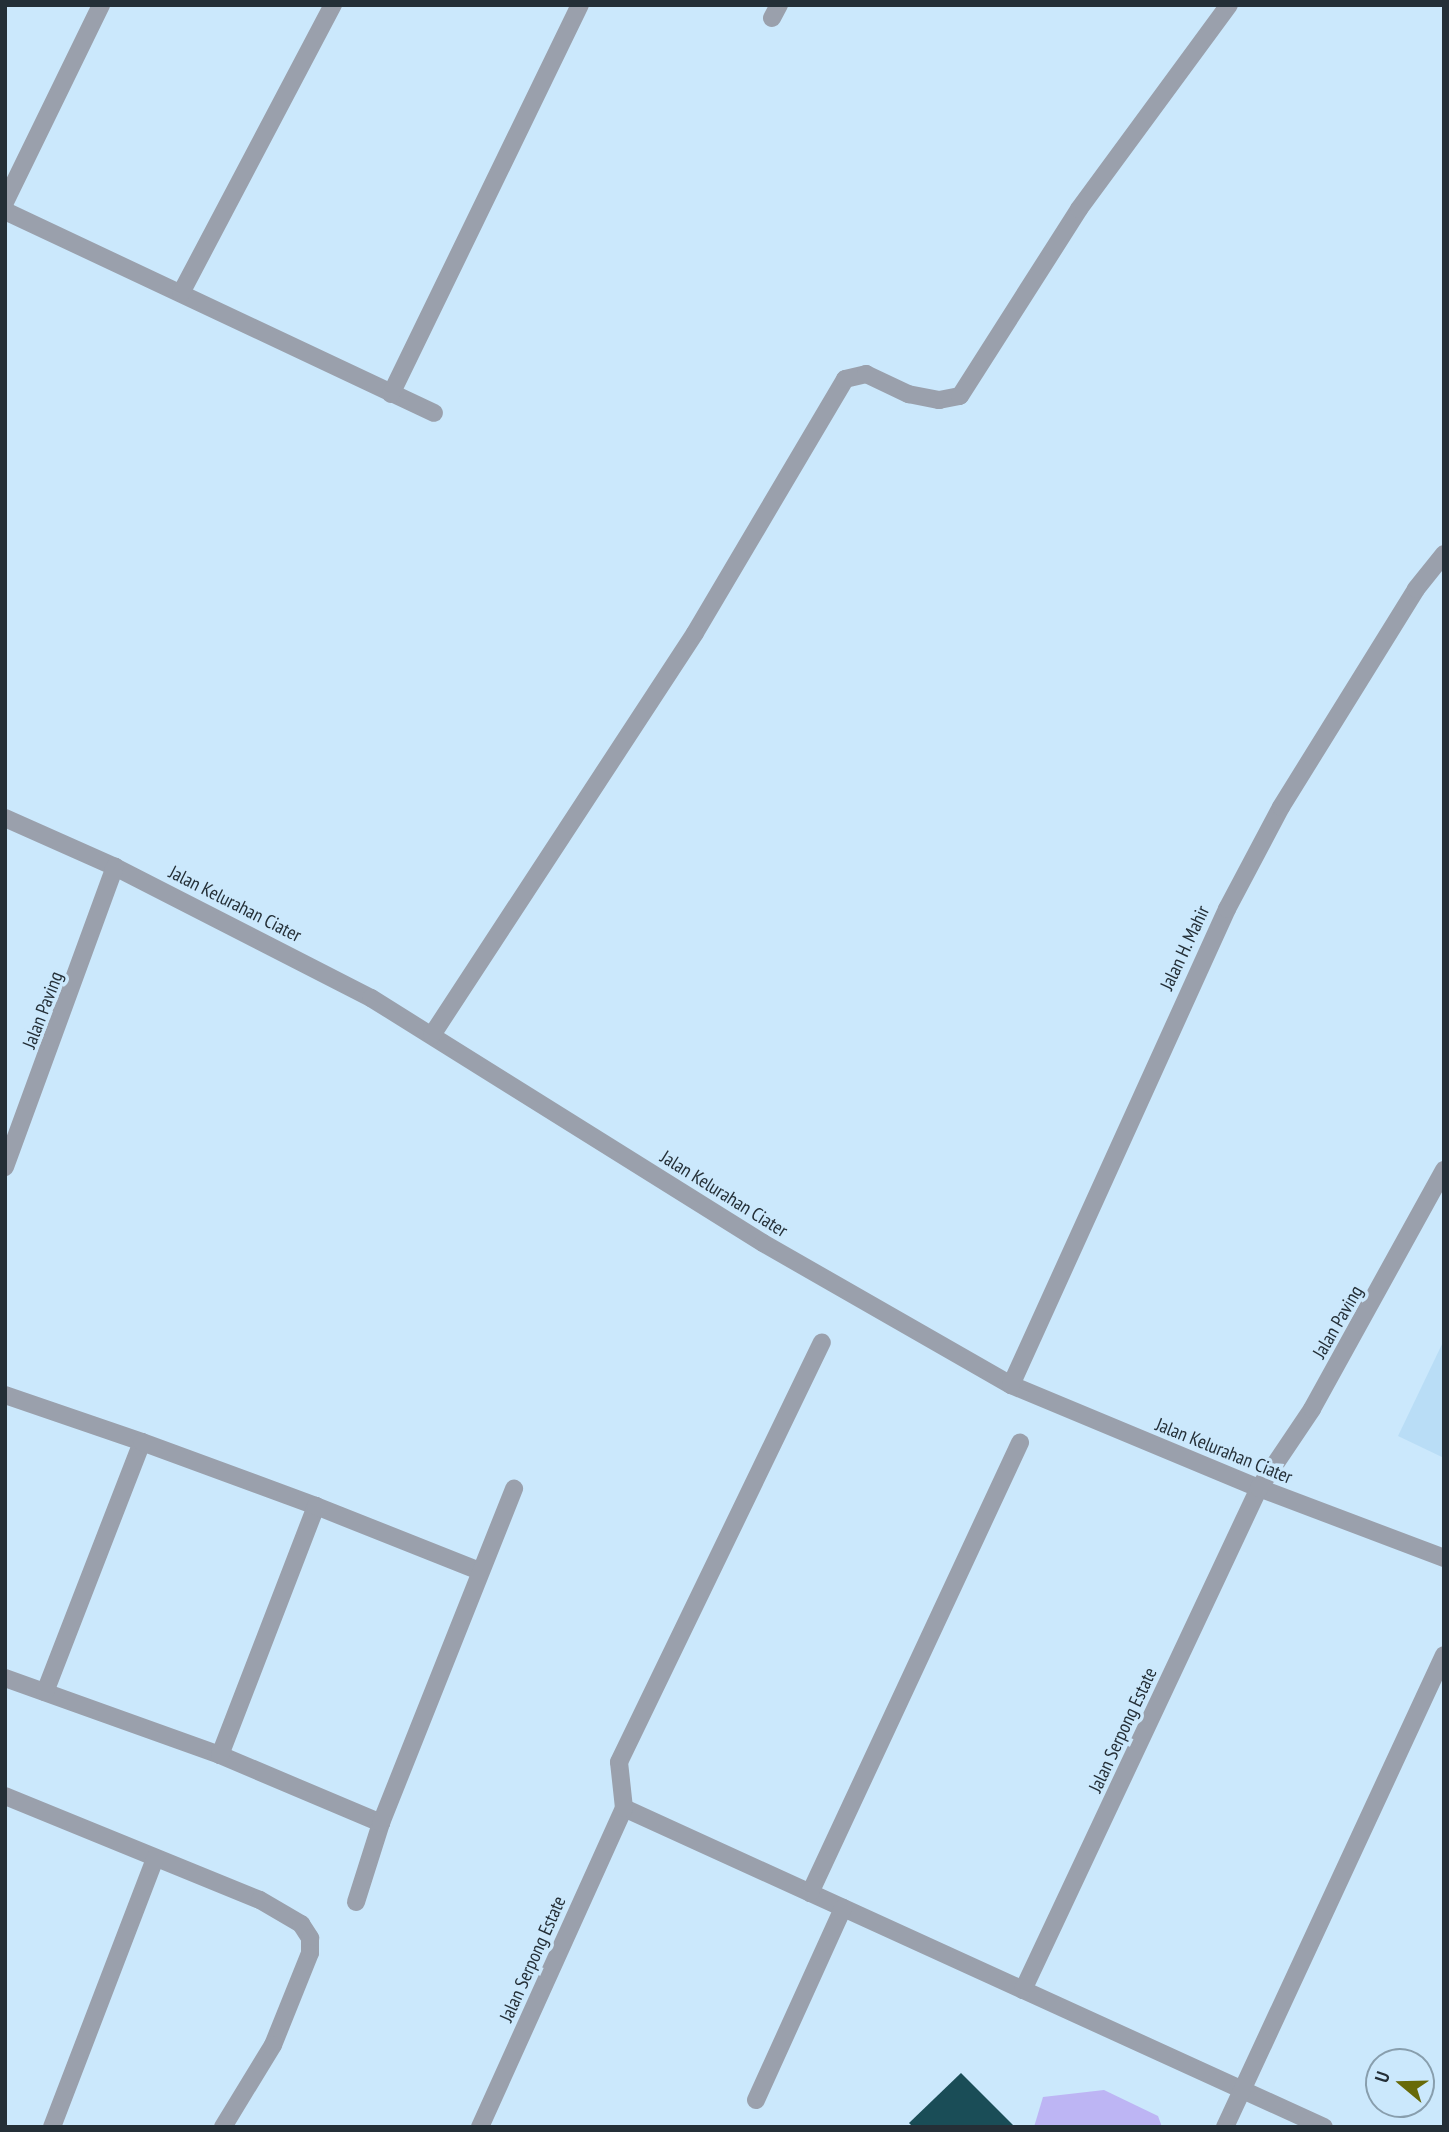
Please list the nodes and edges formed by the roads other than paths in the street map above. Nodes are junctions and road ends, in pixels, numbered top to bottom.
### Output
1 (101, 5) edge
2 (333, 5) edge
3 (580, 5) edge
4 (1229, 5) edge
5 (5, 202) edge
6 (5, 211) edge
7 (181, 293) junction
8 (391, 394) junction
9 (434, 413) dead end
10 (1444, 554) edge
11 (5, 818) edge
12 (115, 867) junction
13 (432, 1035) junction
14 (5, 1167) edge
15 (1444, 1170) edge
16 (822, 1343) dead end
17 (1011, 1385) junction
18 (5, 1395) edge
19 (142, 1442) junction
20 (1020, 1443) dead end
21 (514, 1488) dead end
22 (1259, 1488) junction
23 (316, 1506) junction
24 (1444, 1558) edge
25 (479, 1571) junction
26 (1444, 1655) edge
27 (5, 1678) edge
28 (45, 1692) junction
29 (220, 1755) junction
30 (5, 1797) edge
31 (624, 1808) junction
32 (381, 1823) junction
33 (155, 1858) junction
34 (810, 1893) junction
35 (356, 1902) dead end
36 (843, 1908) junction
37 (1023, 1990) junction
38 (1242, 2090) junction
39 (756, 2099) dead end
40 (52, 2127) edge
41 (223, 2127) edge
42 (480, 2127) edge
43 (1225, 2127) edge
44 (1324, 2127) edge

1 - 5 street
2 - 7 street
3 - 8 street
4 - 13 street
6 - 7 street
7 - 8 street
8 - 9 street
10 - 17 street, Jalan H. Mahir
11 - 12 street, Jalan Kelurahan Ciater
12 - 13 street, Jalan Kelurahan Ciater
12 - 14 street, Jalan Paving
13 - 17 street, Jalan Kelurahan Ciater
15 - 22 street, Jalan Paving
16 - 31 street, Jalan Serpong Estate
17 - 22 street, Jalan Kelurahan Ciater
18 - 19 street
19 - 23 street
19 - 28 street
20 - 34 street
21 - 25 street
22 - 24 street, Jalan Kelurahan Ciater
22 - 37 street, Jalan Serpong Estate
23 - 25 street
23 - 29 street
25 - 32 street
26 - 38 street
27 - 28 street
28 - 29 street
29 - 32 street
30 - 33 street
31 - 34 street
31 - 42 street, Jalan Serpong Estate
32 - 35 street
33 - 40 street
33 - 41 street
34 - 36 street
36 - 37 street
36 - 39 street
37 - 38 street
38 - 43 street
38 - 44 street

